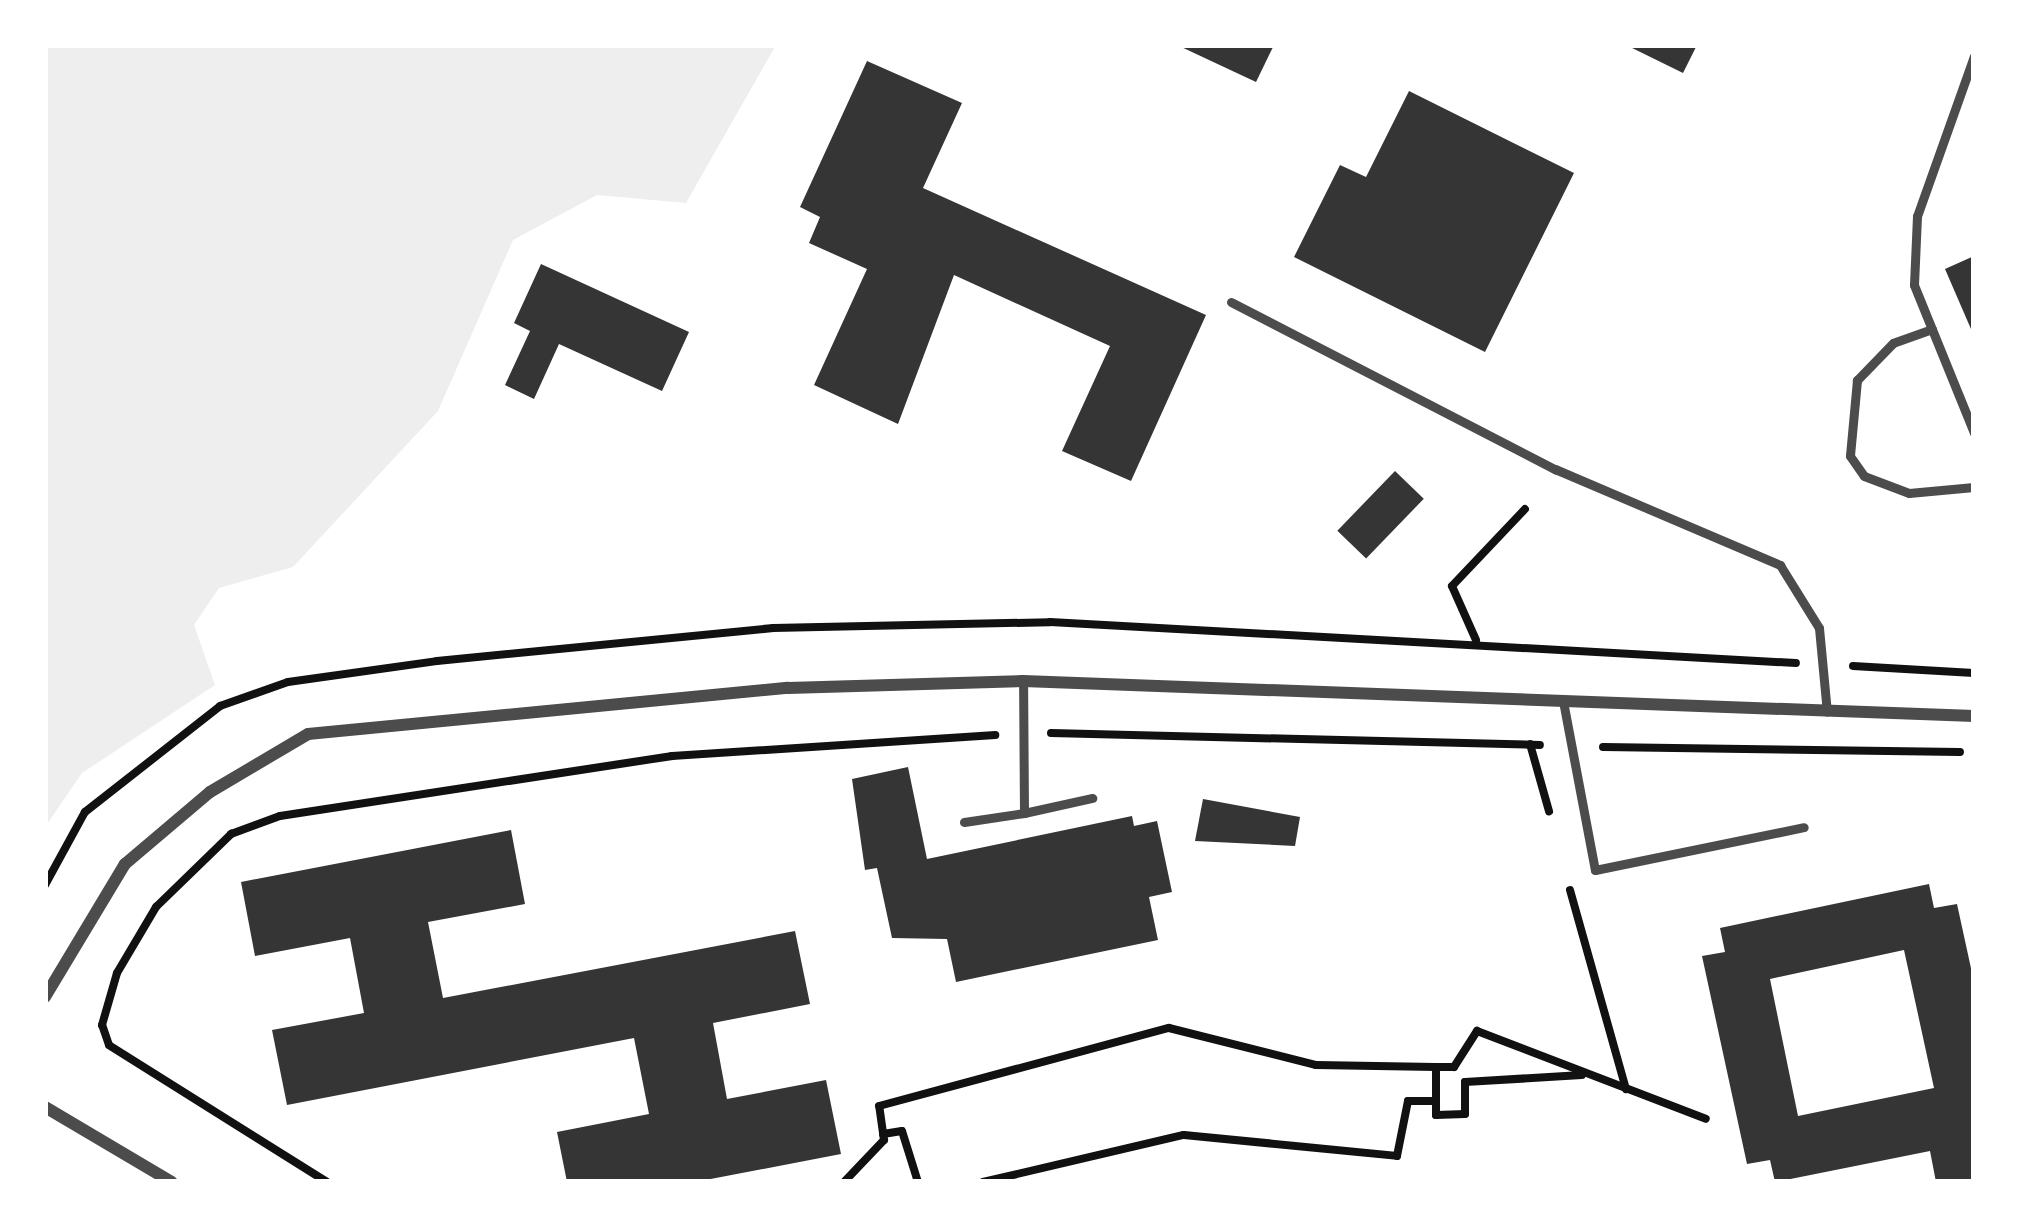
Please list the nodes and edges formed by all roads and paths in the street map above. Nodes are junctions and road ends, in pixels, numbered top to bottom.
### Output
1 (1974, 56) edge
2 (1231, 302) dead end
3 (1932, 329) junction
4 (1974, 433) edge
5 (1974, 487) edge
6 (1525, 508) dead end
7 (1477, 641) dead end
8 (1023, 682) junction
9 (1563, 701) junction
10 (1827, 712) junction
11 (1974, 716) edge
12 (1023, 738) junction
13 (1530, 744) junction
14 (1564, 747) junction
15 (1974, 752) edge
16 (1092, 798) dead end
17 (1024, 813) junction
18 (964, 822) dead end
19 (1804, 827) dead end
20 (1556, 836) dead end
21 (1568, 882) dead end
22 (45, 997) edge
23 (1436, 1067) junction
24 (1587, 1075) junction
25 (1626, 1089) junction
26 (1436, 1101) junction
27 (45, 1107) edge
28 (1706, 1119) dead end
29 (883, 1134) junction
30 (847, 1181) edge
31 (172, 1182) edge
32 (327, 1182) edge
33 (918, 1182) edge
34 (983, 1182) edge

1 - 3 lane
2 - 10 lane
3 - 4 lane
3 - 5 lane
6 - 7 path
8 - 9 street
8 - 12 lane
8 - 22 street
9 - 10 street
9 - 14 lane
10 - 11 street
12 - 13 path
12 - 17 lane
12 - 32 path
13 - 14 path
13 - 20 path
14 - 15 path
14 - 19 lane
16 - 17 lane
17 - 18 lane
21 - 25 path
23 - 24 path
23 - 26 path
23 - 29 path
24 - 25 path
24 - 26 path
25 - 28 path
26 - 34 path
27 - 31 street
29 - 30 path
29 - 33 path

